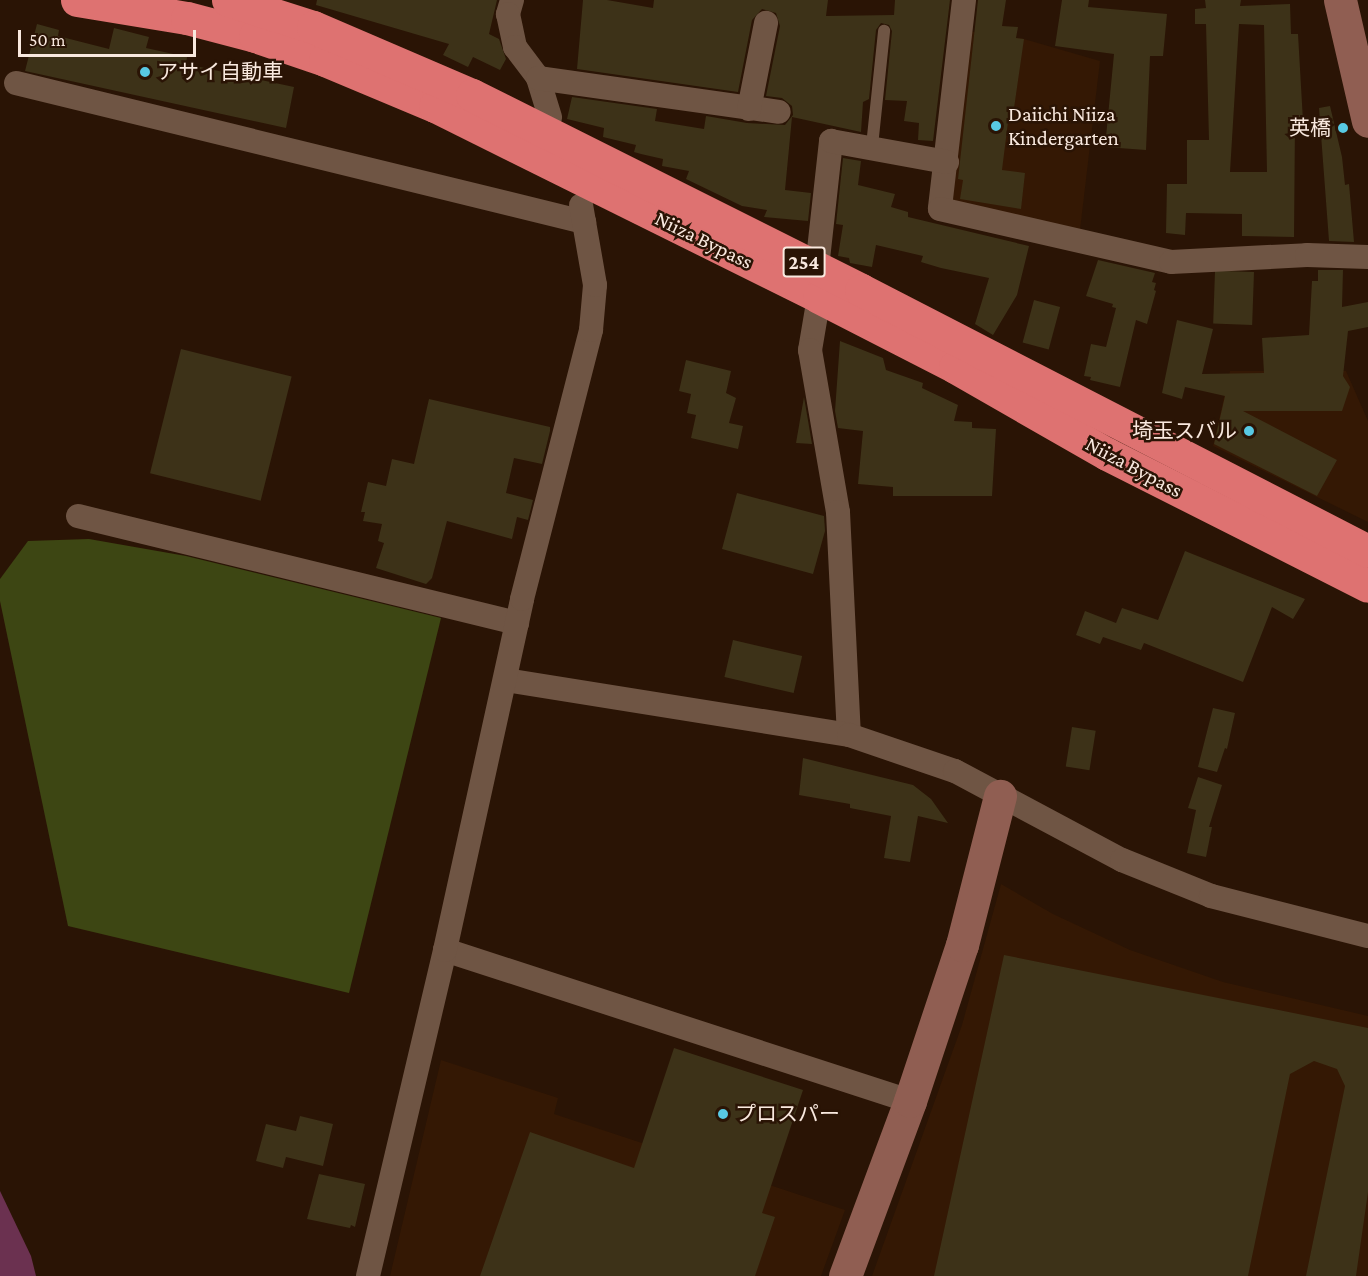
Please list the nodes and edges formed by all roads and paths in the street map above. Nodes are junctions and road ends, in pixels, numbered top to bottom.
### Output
1 (77, 0) edge
2 (228, 0) edge
3 (512, 0) edge
4 (964, 0) edge
5 (1340, 0) edge
6 (766, 23) dead end
7 (884, 31) dead end
8 (538, 78) junction
9 (16, 83) dead end
10 (749, 109) junction
11 (779, 112) dead end
12 (550, 117) dead end
13 (1368, 121) edge
14 (872, 146) junction
15 (947, 162) junction
16 (1368, 257) edge
17 (818, 283) junction
18 (78, 516) dead end
19 (1368, 551) edge
20 (1368, 586) edge
21 (518, 623) junction
22 (506, 680) junction
23 (849, 735) junction
24 (1000, 796) junction
25 (1368, 936) edge
26 (445, 950) junction
27 (910, 1101) junction
28 (368, 1276) edge
29 (845, 1276) edge

1 - 17 highway, Niiza Bypass / 254
2 - 17 highway, Niiza Bypass / 254
3 - 8 street
4 - 15 street
5 - 13 street
6 - 10 street
7 - 14 lane
8 - 10 street
8 - 12 street
9 - 21 street
10 - 11 street
14 - 15 street
14 - 17 street
15 - 16 street
17 - 19 highway, Niiza Bypass / 254
17 - 20 highway, Niiza Bypass / 254
17 - 23 street
18 - 21 street
21 - 22 street
22 - 23 street
22 - 26 street
23 - 24 street
24 - 25 street
24 - 27 street
26 - 27 street
26 - 28 street
27 - 29 street

